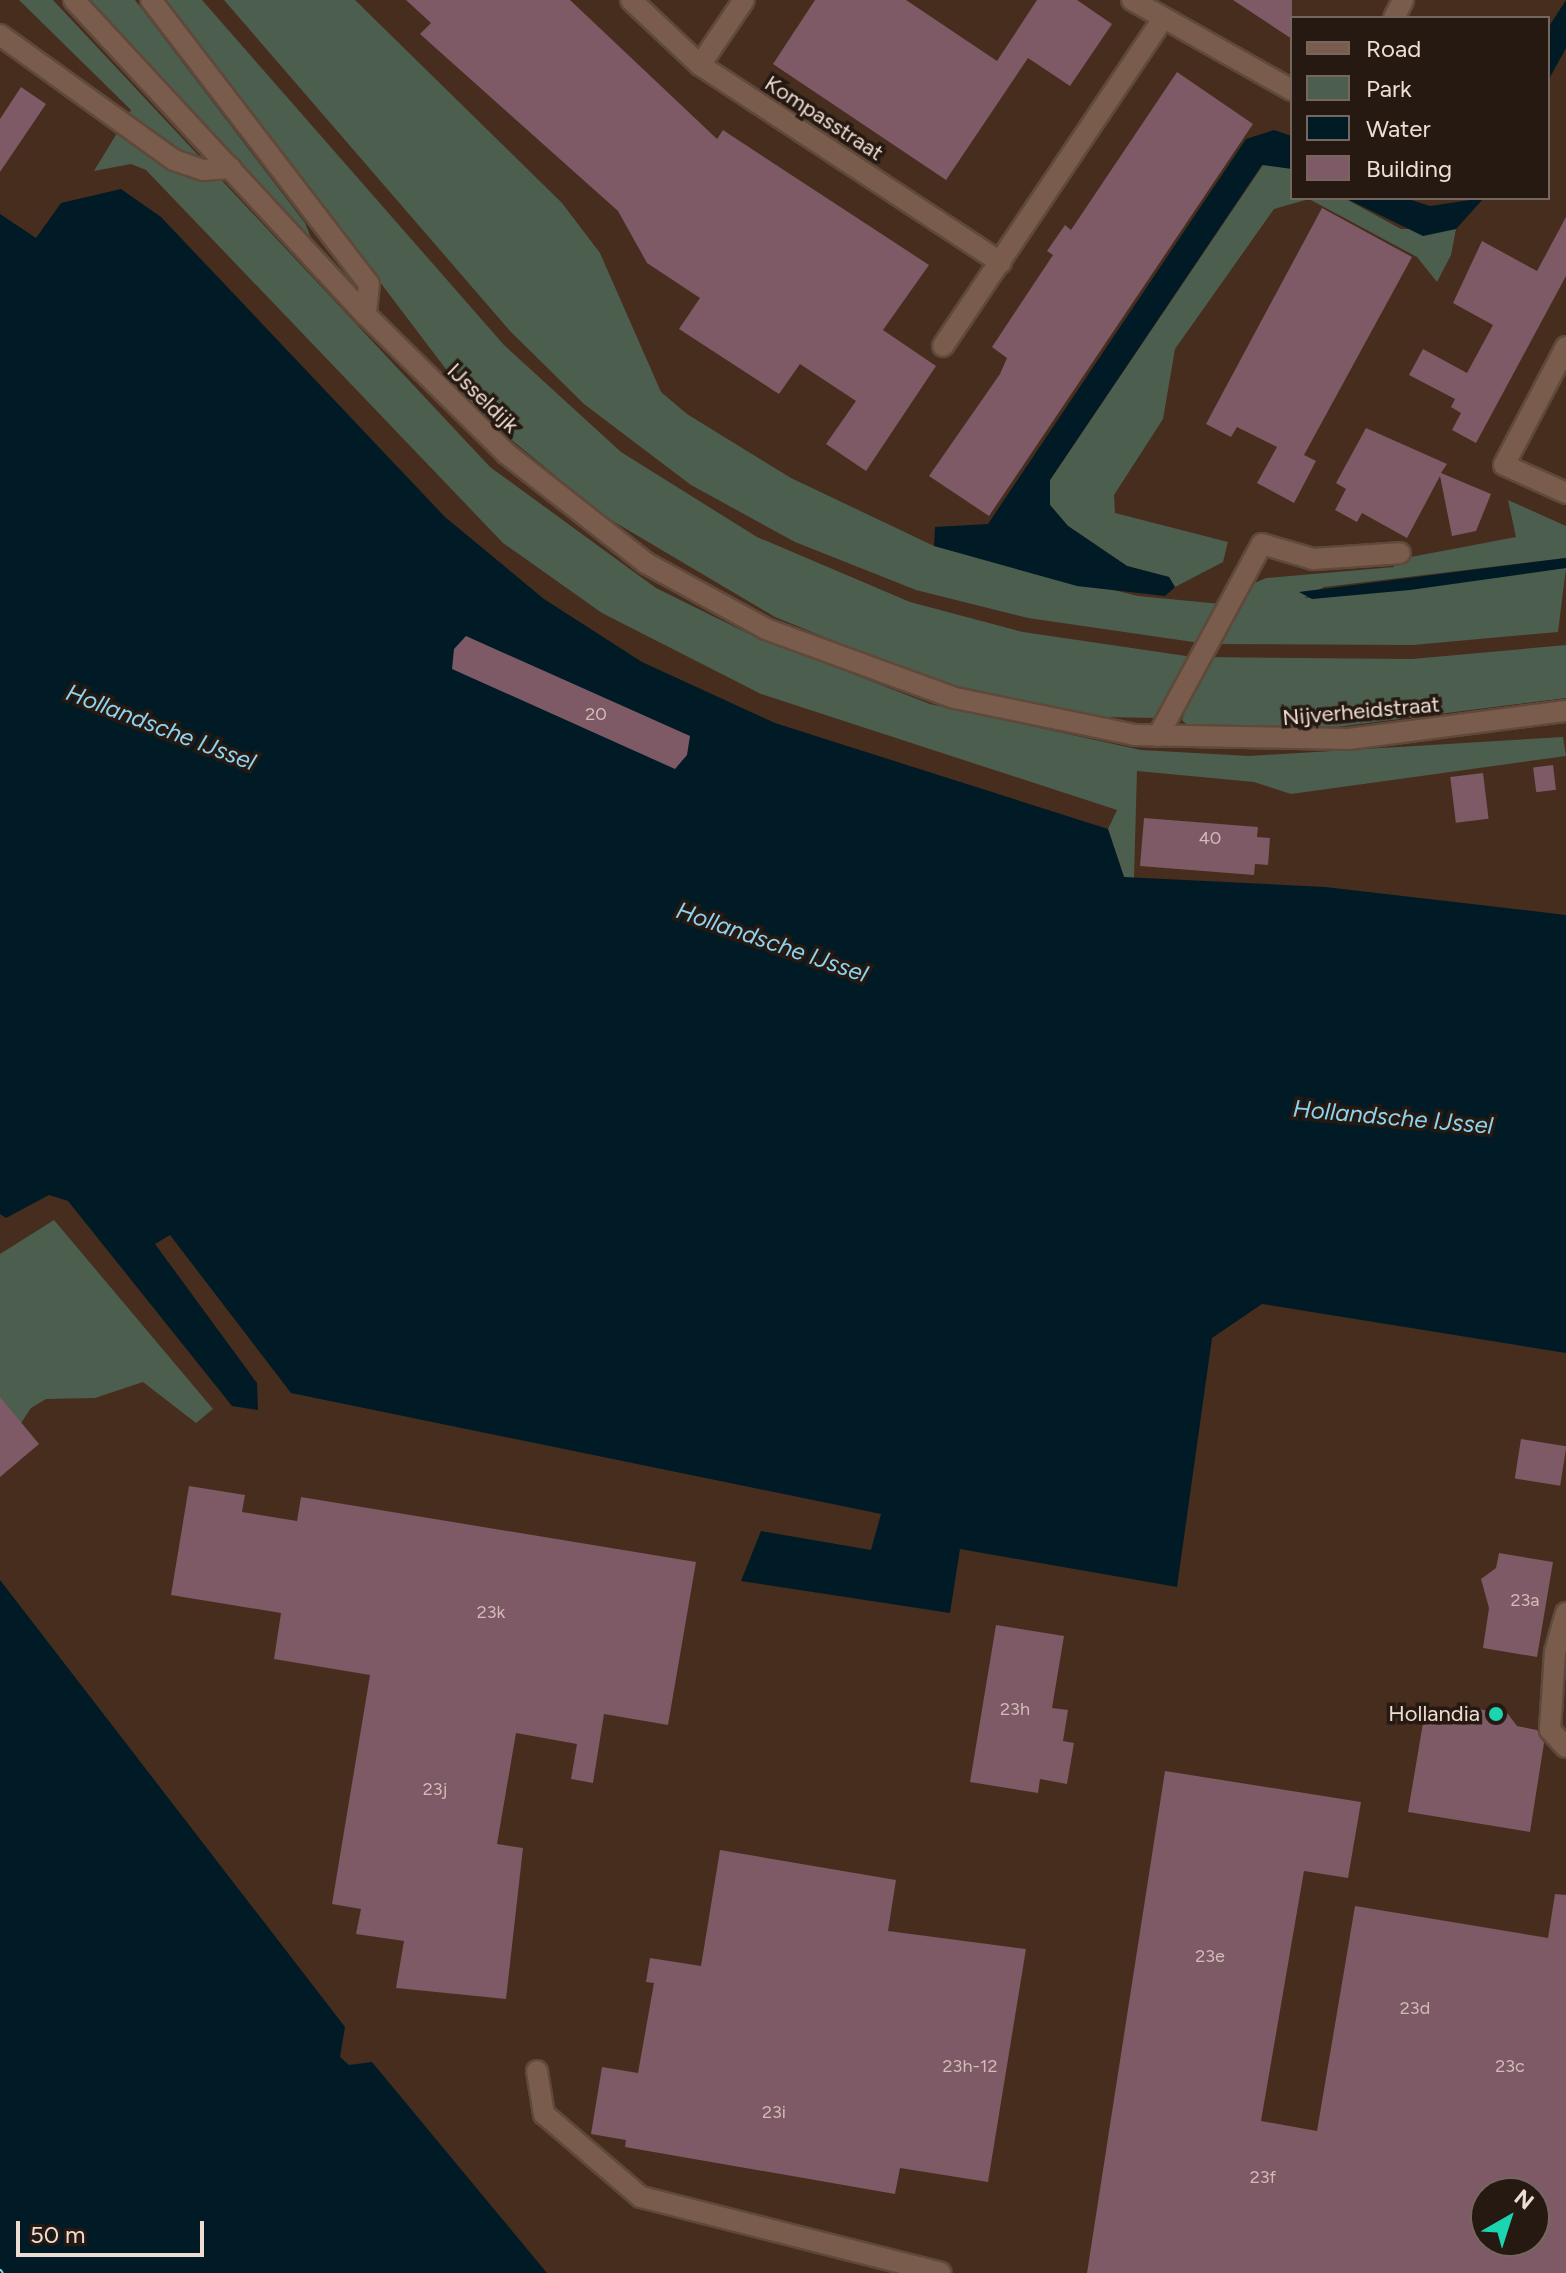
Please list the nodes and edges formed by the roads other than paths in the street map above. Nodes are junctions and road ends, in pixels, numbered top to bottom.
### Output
1 (74, 0) edge
2 (151, 0) edge
3 (631, 0) edge
4 (744, 0) edge
5 (1132, 0) edge
6 (1162, 20) junction
7 (0, 35) edge
8 (700, 65) junction
9 (1290, 89) edge
10 (231, 168) junction
11 (1001, 263) junction
12 (366, 315) junction
13 (943, 346) dead end
14 (1566, 347) edge
15 (1566, 493) edge
16 (1400, 553) dead end
17 (955, 698) joint
18 (1566, 711) edge
19 (1158, 736) junction
20 (1566, 1613) edge
21 (1566, 1747) edge
22 (537, 2071) dead end
23 (941, 2273) edge

1 - 10 street, IJsseldijk
2 - 12 street
3 - 8 street, Kompasstraat
4 - 8 street
5 - 6 street
6 - 9 street
6 - 11 street
7 - 10 street
8 - 11 street, Kompasstraat
10 - 12 street, IJsseldijk
11 - 13 street
12 - 17 street, IJsseldijk
14 - 15 street
16 - 19 street
17 - 19 street, Nijverheidstraat
18 - 19 street, Nijverheidstraat
20 - 21 street
22 - 23 street

